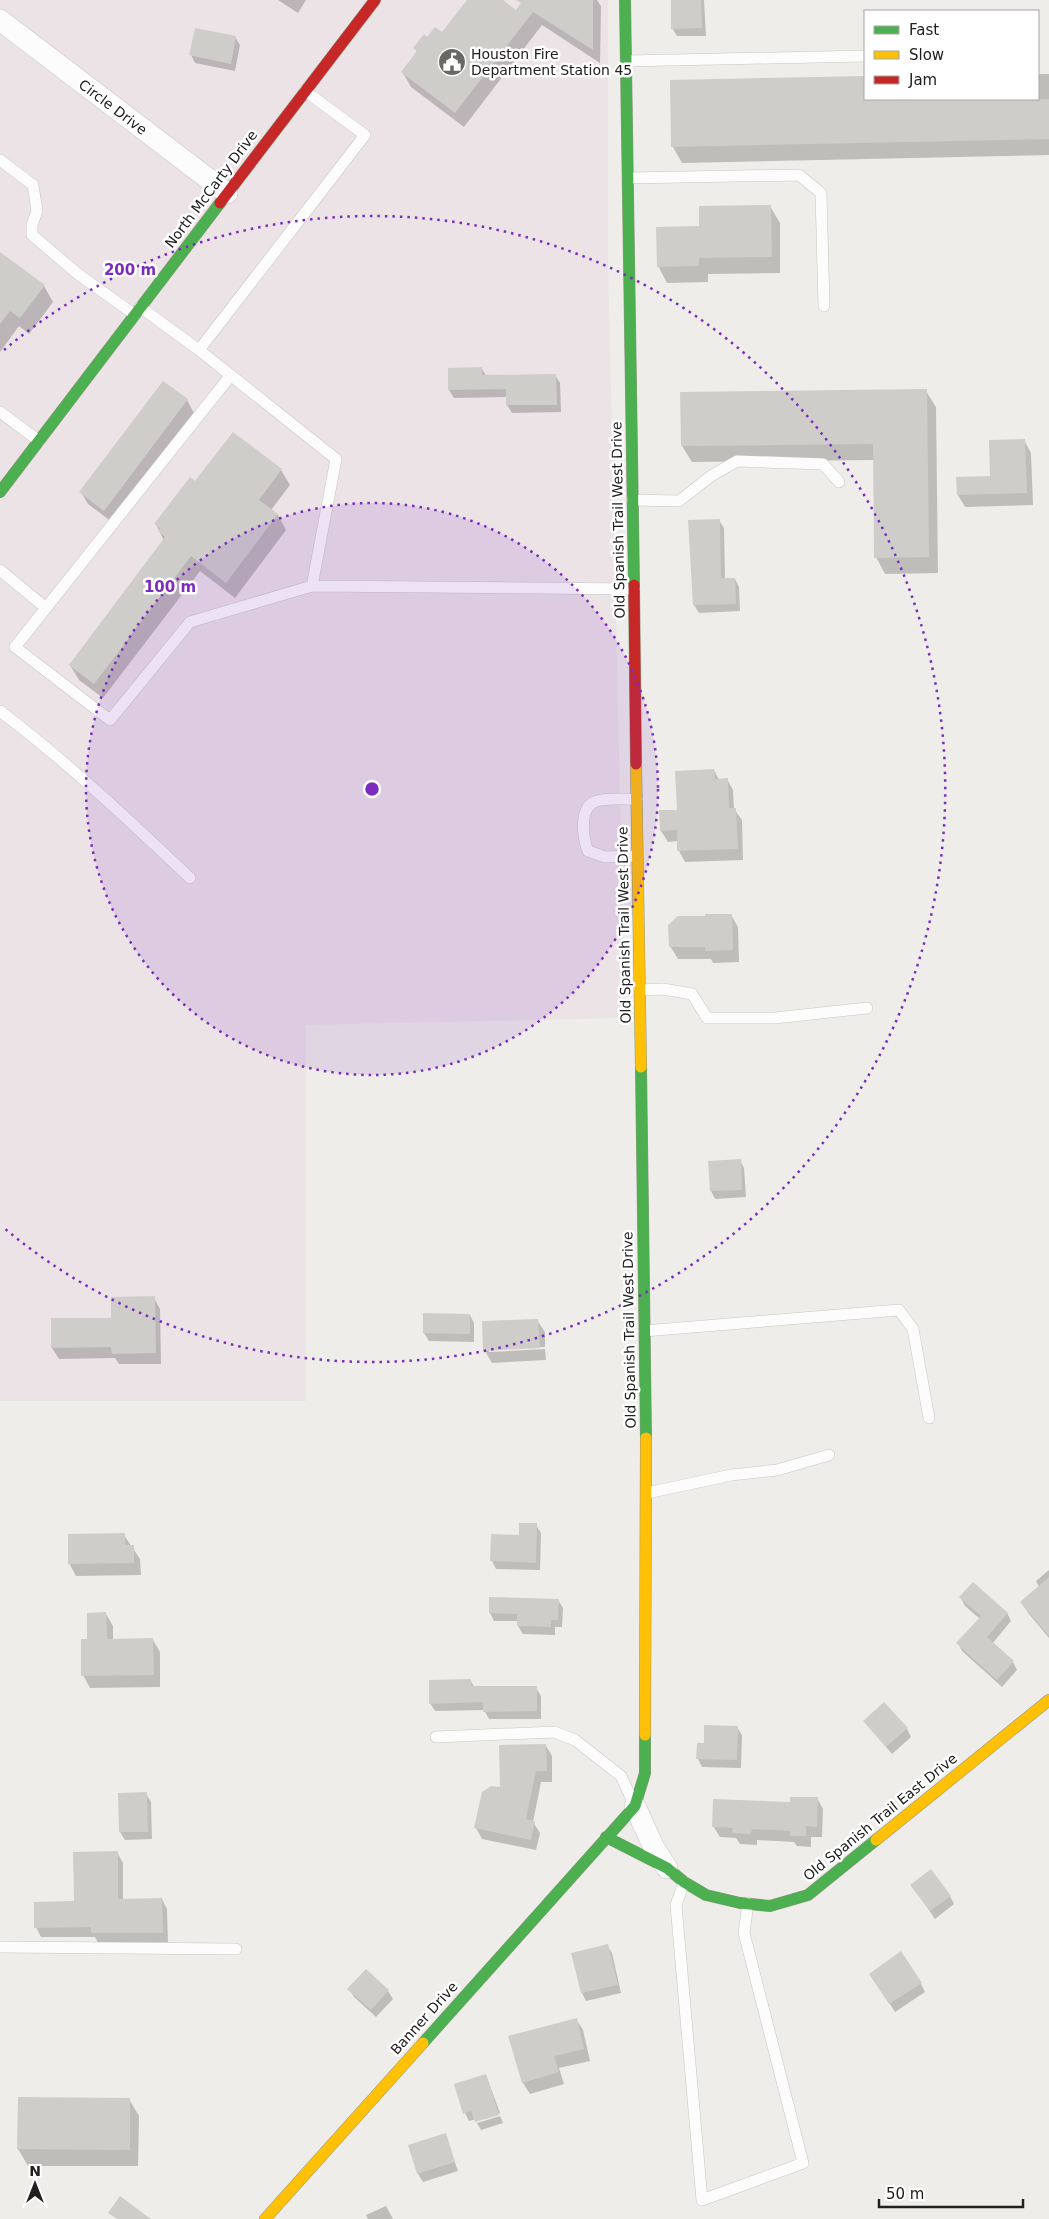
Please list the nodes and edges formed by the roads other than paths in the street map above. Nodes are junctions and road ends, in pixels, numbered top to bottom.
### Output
1 (375, 0) edge
2 (625, 0) edge
3 (0, 20) edge
4 (864, 56) edge
5 (626, 61) junction
6 (305, 91) junction
7 (0, 160) edge
8 (628, 178) junction
9 (227, 193) junction
10 (824, 306) dead end
11 (138, 311) junction
12 (199, 350) junction
13 (231, 375) junction
14 (0, 412) edge
15 (39, 441) junction
16 (839, 482) dead end
17 (2, 486) edge
18 (632, 500) junction
19 (0, 570) edge
20 (312, 586) junction
21 (634, 589) junction
22 (46, 608) junction
23 (0, 711) edge
24 (637, 799) junction
25 (638, 856) junction
26 (190, 878) dead end
27 (640, 990) junction
28 (866, 1008) dead end
29 (644, 1331) junction
30 (929, 1418) dead end
31 (829, 1454) dead end
32 (647, 1493) junction
33 (1049, 1700) edge
34 (436, 1737) dead end
35 (635, 1806) junction
36 (606, 1837) junction
37 (668, 1868) junction
38 (684, 1882) junction
39 (748, 1903) junction
40 (0, 1947) edge
41 (236, 1949) dead end
42 (265, 2219) edge

1 - 6 street, North McCarty Drive
2 - 5 street, Old Spanish Trail West Drive
3 - 9 street, Circle Drive
4 - 5 lane
5 - 8 street, Old Spanish Trail West Drive
6 - 9 street, North McCarty Drive
6 - 12 lane
7 - 11 lane
8 - 10 lane
8 - 18 street, Old Spanish Trail West Drive
9 - 11 street, North McCarty Drive
11 - 12 lane
11 - 15 street, North McCarty Drive
12 - 13 lane
13 - 20 lane
13 - 22 lane
14 - 15 lane
15 - 17 street, North McCarty Drive
16 - 18 lane
18 - 21 street, Old Spanish Trail West Drive
19 - 22 lane
20 - 21 lane
20 - 22 lane
21 - 24 street, Old Spanish Trail West Drive
23 - 26 lane
24 - 25 street, Old Spanish Trail West Drive
24 - 25 lane
25 - 27 street, Old Spanish Trail West Drive
27 - 28 lane
27 - 29 street, Old Spanish Trail West Drive
29 - 30 lane
29 - 32 street, Old Spanish Trail West Drive
31 - 32 lane
32 - 35 street, Old Spanish Trail West Drive
33 - 39 street, Old Spanish Trail East Drive
34 - 35 lane
35 - 36 street, Old Spanish Trail West Drive
35 - 37 street
36 - 37 street, Old Spanish Trail East Drive
36 - 42 street, Banner Drive
37 - 38 street, Old Spanish Trail East Drive
38 - 39 street, Old Spanish Trail East Drive
38 - 39 lane
40 - 41 lane

